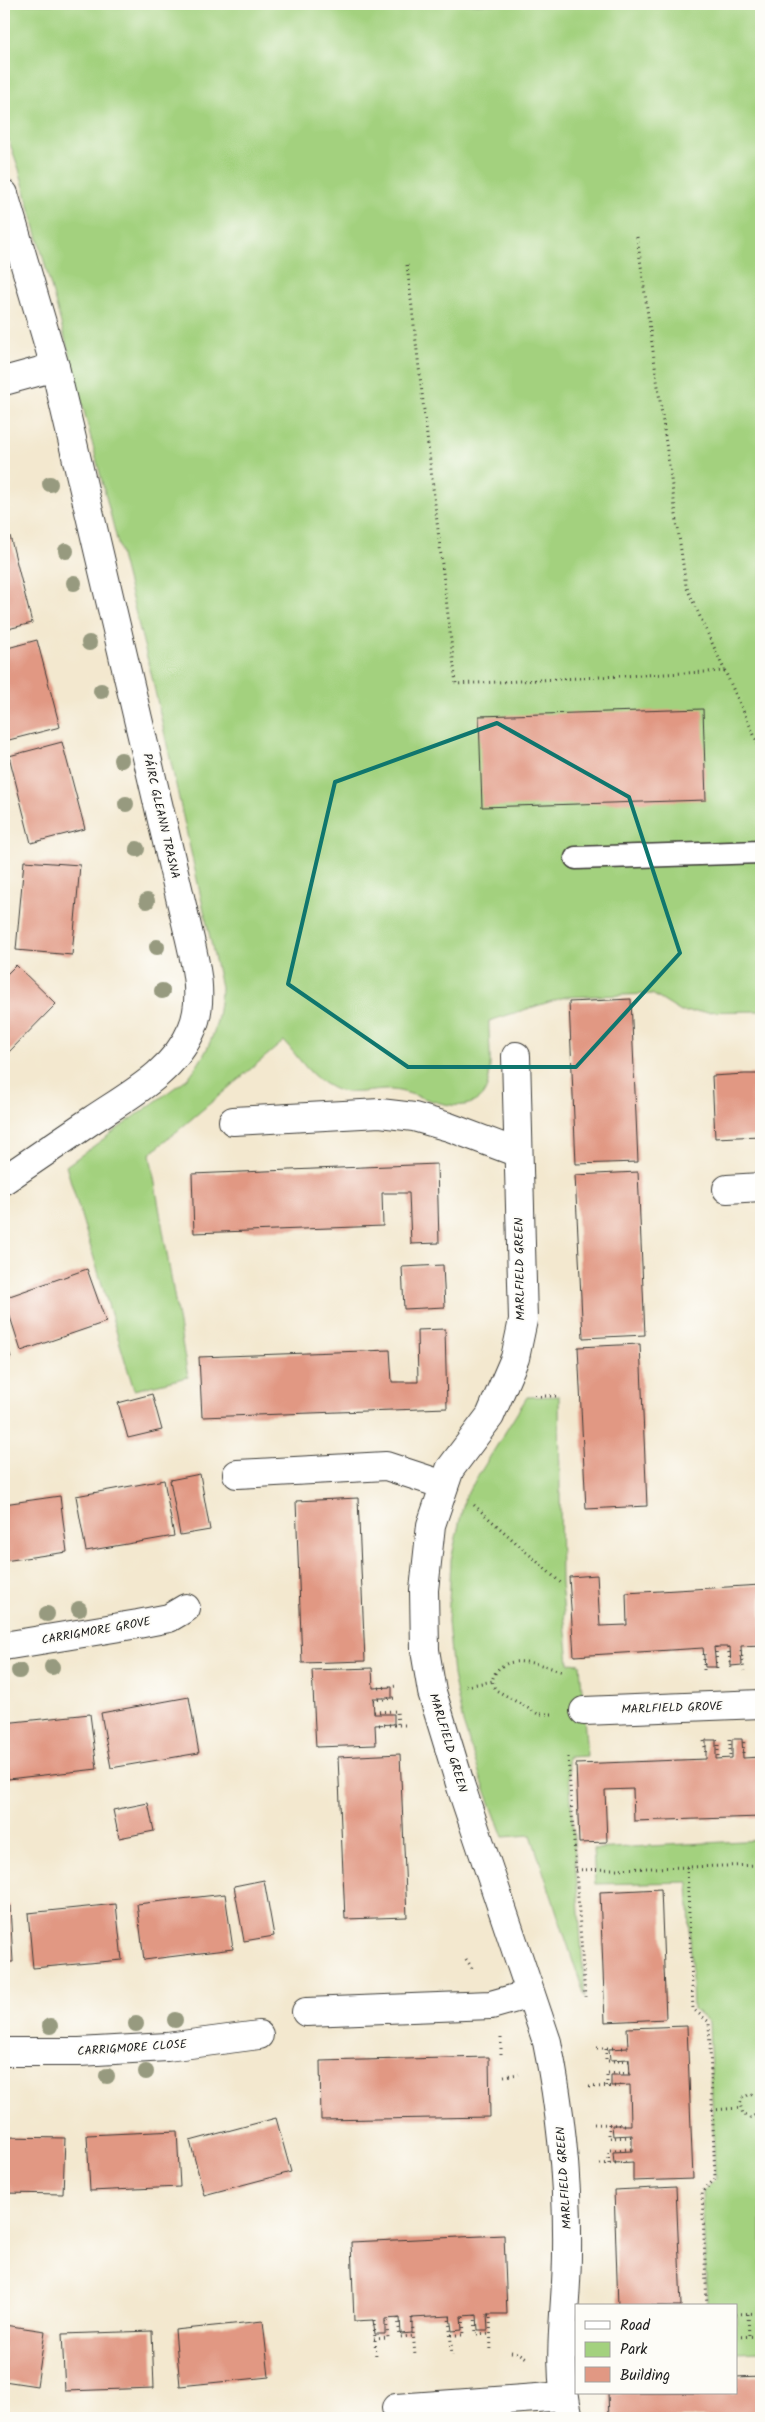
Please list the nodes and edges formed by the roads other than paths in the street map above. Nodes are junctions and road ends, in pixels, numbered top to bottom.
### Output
1 (4, 194) edge
2 (55, 367) junction
3 (4, 381) edge
4 (761, 852) edge
5 (576, 858) dead end
6 (516, 1056) dead end
7 (233, 1121) dead end
8 (518, 1153) junction
9 (4, 1180) edge
10 (761, 1187) edge
11 (727, 1188) dead end
12 (237, 1474) dead end
13 (444, 1485) junction
14 (186, 1608) dead end
15 (4, 1646) edge
16 (761, 1704) edge
17 (584, 1711) dead end
18 (530, 1994) junction
19 (306, 2012) dead end
20 (259, 2035) dead end
21 (4, 2052) edge
22 (567, 2407) edge
23 (396, 2408) dead end

1 - 2 street, PÁIRC GLEANN TRASNA
2 - 3 street
2 - 9 street, PÁIRC GLEANN TRASNA
4 - 5 lane
6 - 8 street, MARLFIELD GREEN
7 - 8 street
8 - 13 street, MARLFIELD GREEN
10 - 11 street
12 - 13 street
13 - 18 street, MARLFIELD GREEN
14 - 15 street, CARRIGMORE GROVE
16 - 17 street, MARLFIELD GROVE
18 - 19 street
18 - 22 street, MARLFIELD GREEN
20 - 21 street, CARRIGMORE CLOSE
22 - 23 street, MARLFIELD GREEN

